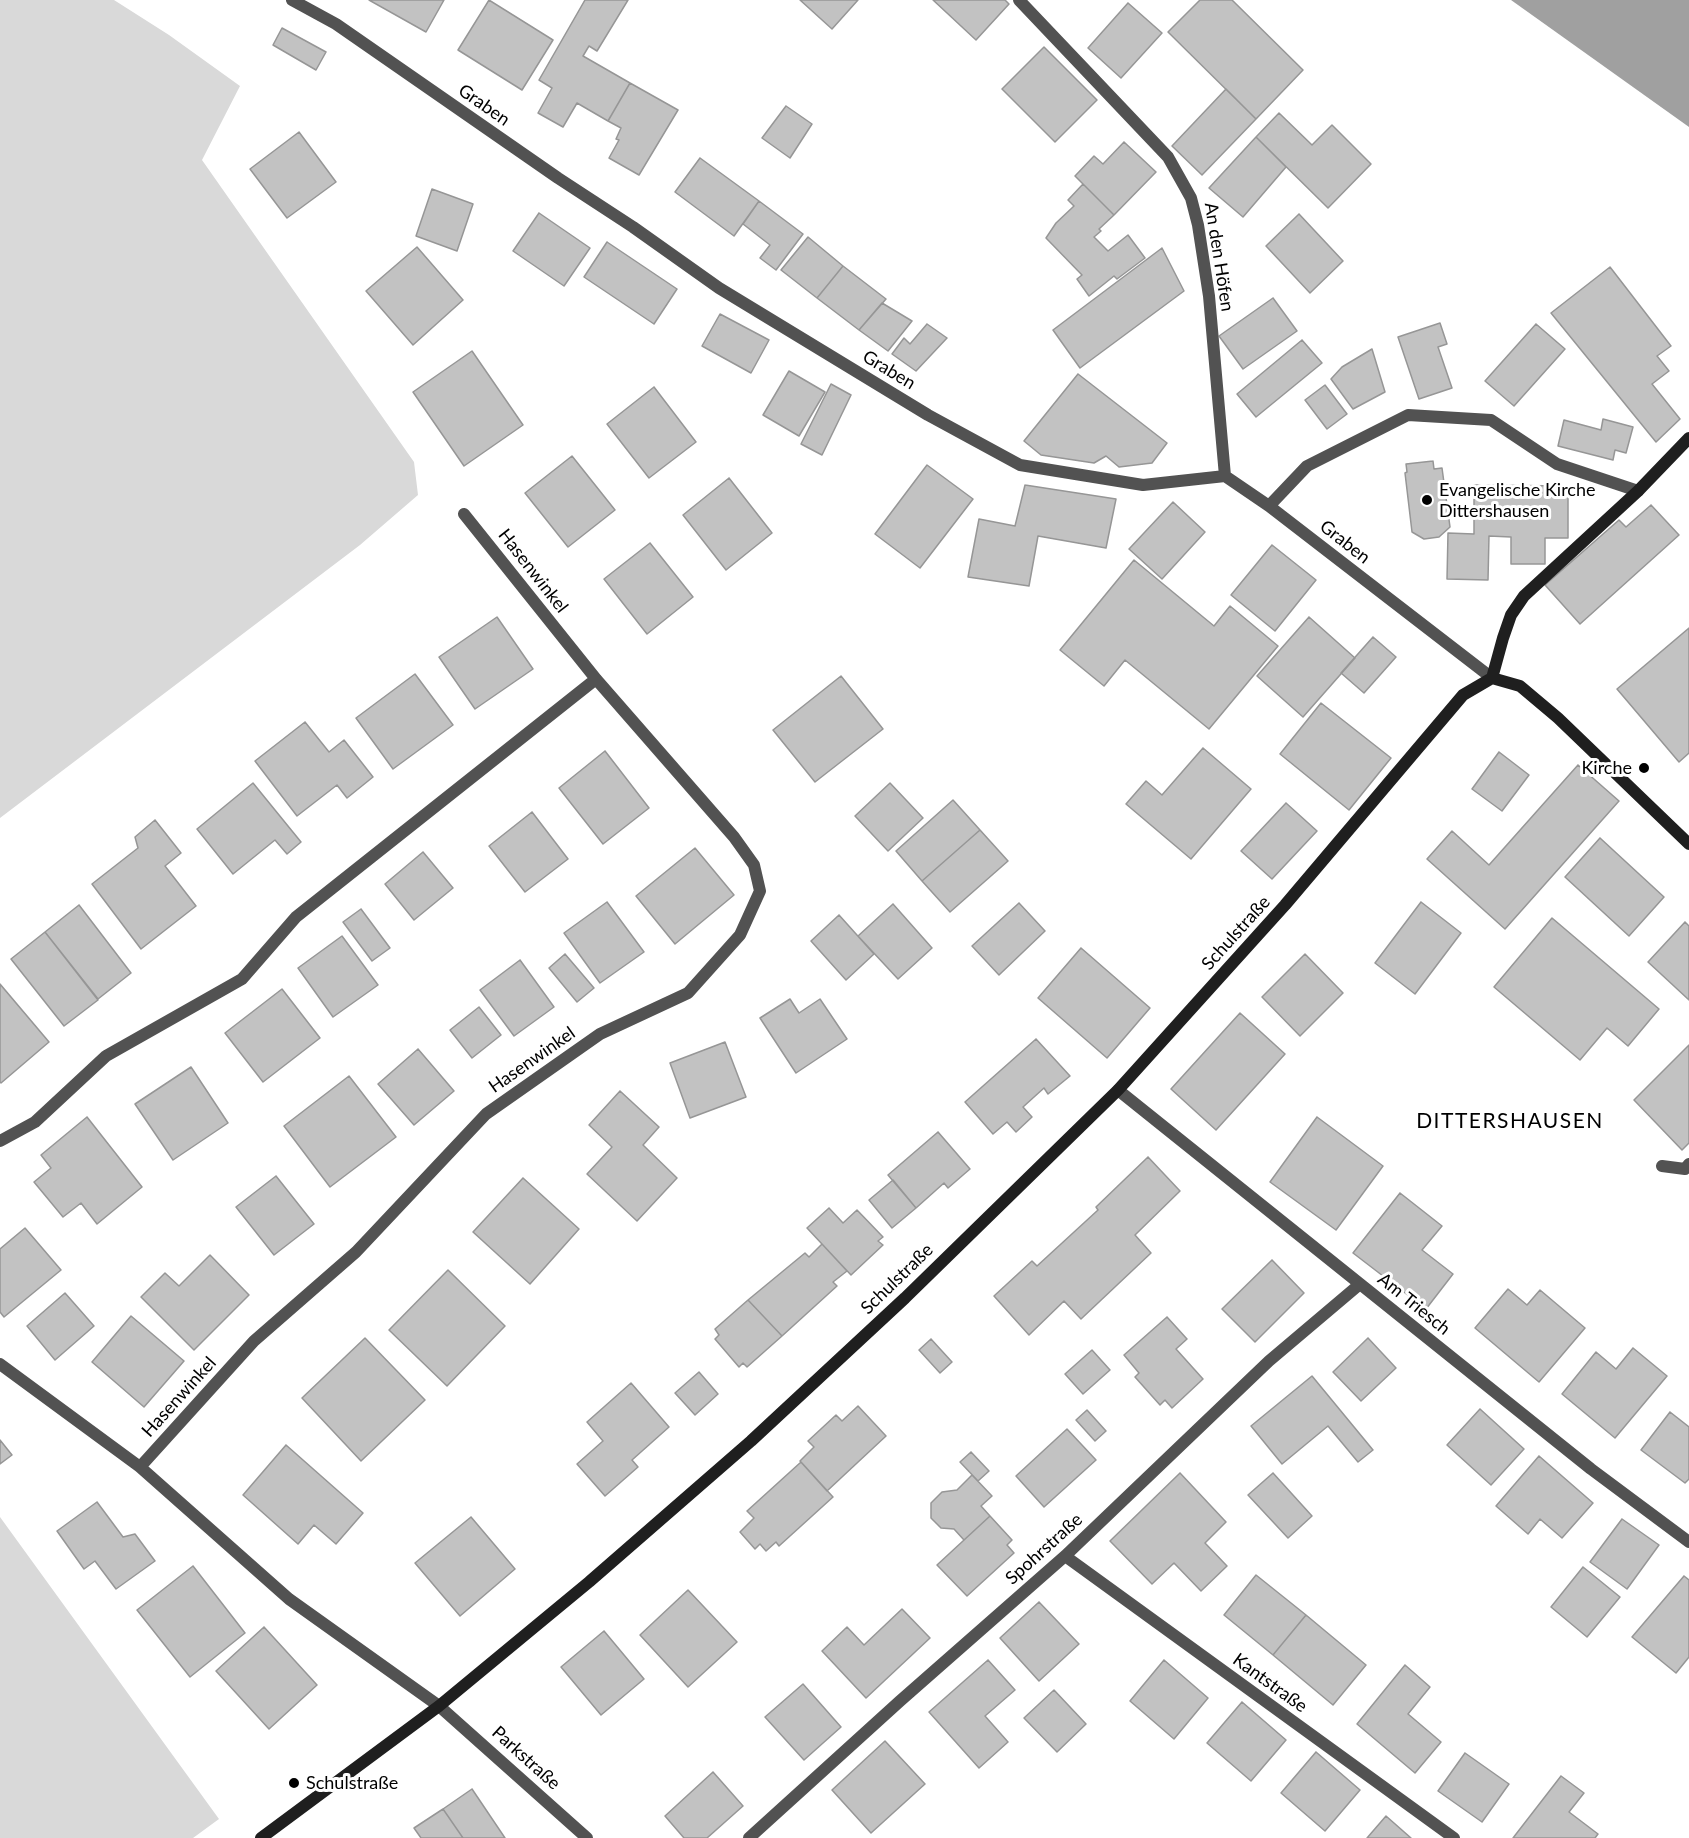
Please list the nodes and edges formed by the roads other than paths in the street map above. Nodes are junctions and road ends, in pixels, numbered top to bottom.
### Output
1 (292, 0) edge
2 (1019, 0) edge
3 (1689, 438) edge
4 (1225, 476) junction
5 (1638, 491) junction
6 (1269, 506) junction
7 (464, 514) dead end
8 (1492, 678) junction
9 (596, 679) junction
10 (1689, 844) edge
11 (1118, 1089) junction
12 (0, 1141) edge
13 (1689, 1164) edge
14 (1662, 1166) dead end
15 (1360, 1284) junction
16 (0, 1364) edge
17 (140, 1467) junction
18 (1689, 1542) edge
19 (1065, 1556) junction
20 (439, 1706) junction
21 (261, 1838) edge
22 (588, 1838) edge
23 (749, 1838) edge
24 (1454, 1838) edge

1 - 4 street, Graben
2 - 4 street, An den Höfen
3 - 5 street
4 - 6 street, Graben
5 - 6 street
5 - 8 street
6 - 8 street, Graben
7 - 9 street, Hasenwinkel
8 - 10 street
8 - 11 street, Schulstraße
9 - 12 street
9 - 17 street, Hasenwinkel
11 - 15 street, Am Triesch
11 - 20 street, Schulstraße
13 - 14 street
15 - 18 street, Am Triesch
15 - 19 street, Spohrstraße
16 - 17 street
17 - 20 street
19 - 23 street, Spohrstraße
19 - 24 street, Kantstraße
20 - 21 street, Schulstraße
20 - 22 street, Parkstraße

